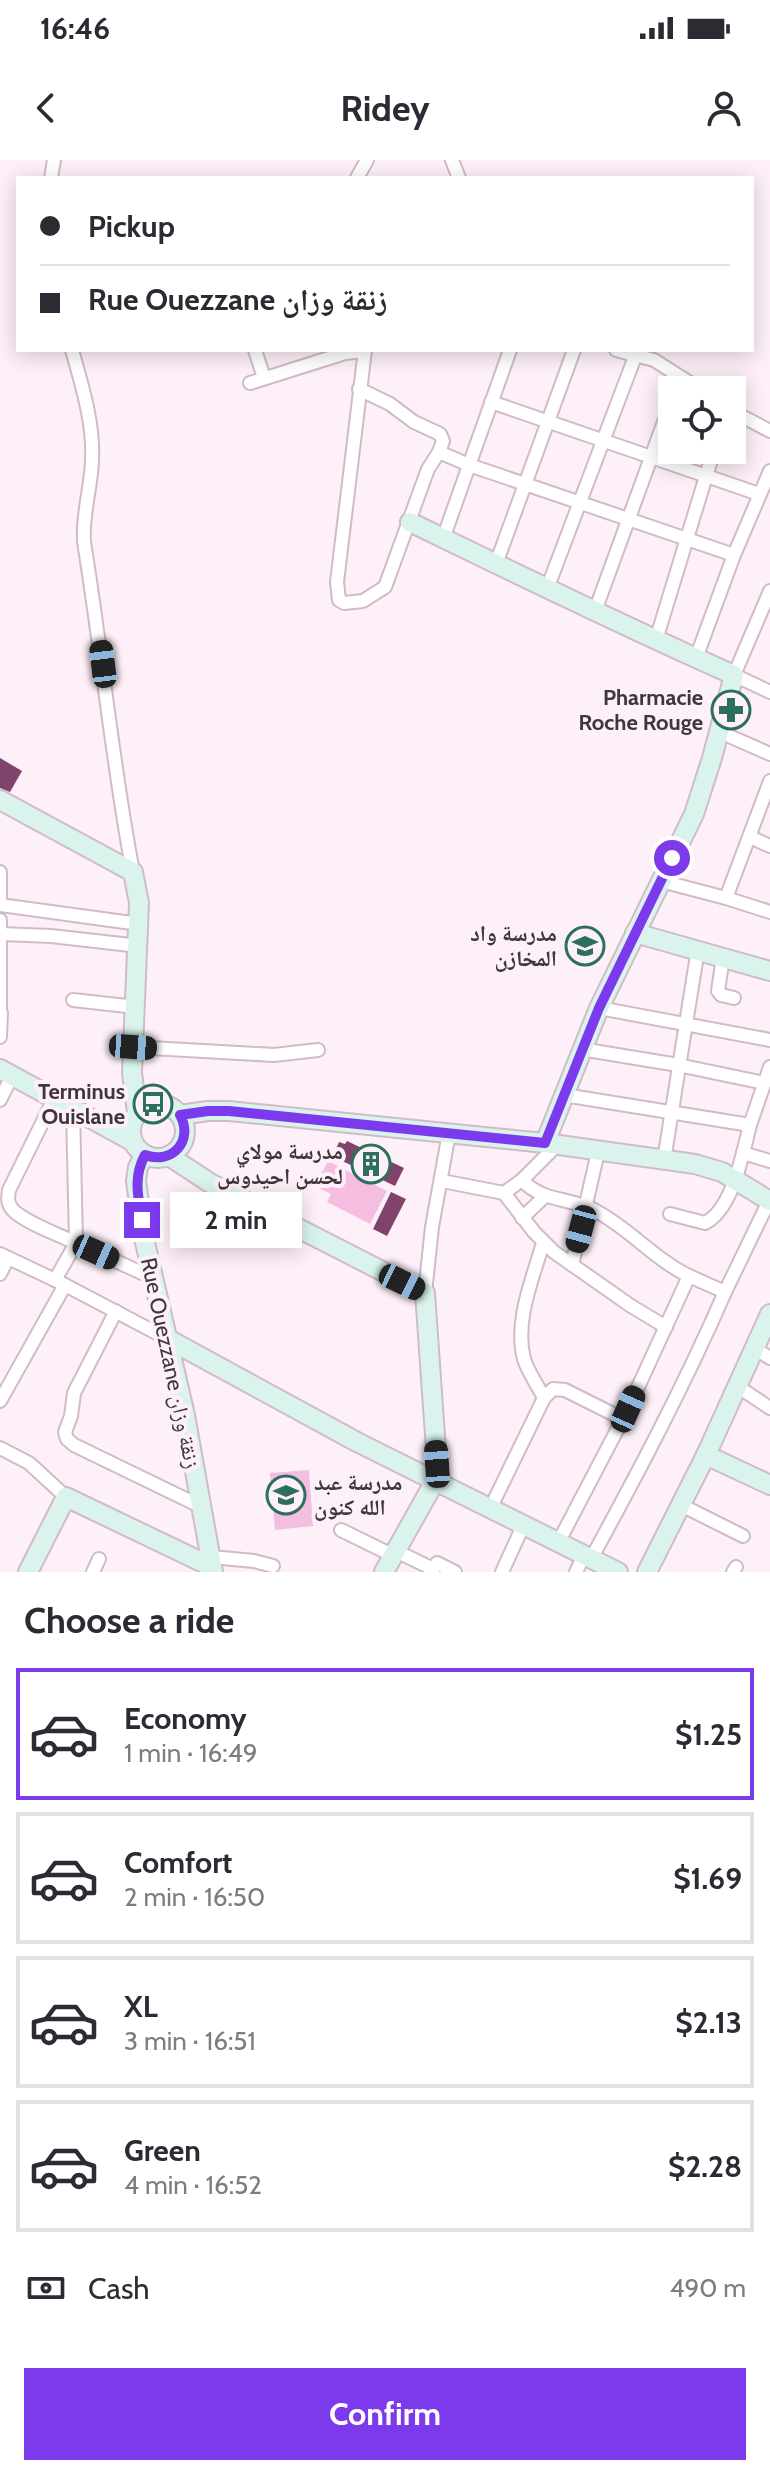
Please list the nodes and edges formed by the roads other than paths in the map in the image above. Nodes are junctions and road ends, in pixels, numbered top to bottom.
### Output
1 (73, 352) edge
2 (256, 352) edge
3 (303, 352) edge
4 (345, 352) edge
5 (365, 352) edge
6 (509, 352) edge
7 (573, 352) edge
8 (626, 352) edge
9 (636, 354) junction
10 (307, 365) junction
11 (681, 376) edge
12 (264, 378) junction
13 (250, 383) dead end
14 (359, 389) junction
15 (491, 402) junction
16 (746, 418) edge
17 (548, 422) junction
18 (770, 431) edge
19 (658, 439) edge
20 (603, 441) junction
21 (439, 452) junction
22 (651, 458) junction
23 (710, 464) edge
24 (469, 465) junction
25 (770, 471) edge
26 (706, 475) junction
27 (525, 484) junction
28 (759, 494) junction
29 (580, 503) junction
30 (628, 519) junction
31 (410, 522) junction
32 (444, 536) junction
33 (686, 539) junction
34 (734, 555) junction
35 (496, 564) junction
36 (547, 589) junction
37 (770, 591) edge
38 (595, 611) junction
39 (656, 640) junction
40 (696, 658) junction
41 (734, 675) junction
42 (770, 692) edge
43 (720, 732) junction
44 (770, 754) edge
45 (770, 781) edge
46 (0, 800) edge
47 (767, 800) edge
48 (750, 837) junction
49 (770, 846) edge
50 (0, 872) edge
51 (133, 872) junction
52 (661, 881) junction
53 (726, 898) junction
54 (0, 904) edge
55 (770, 912) edge
56 (0, 920) edge
57 (139, 924) junction
58 (635, 933) junction
59 (0, 934) edge
60 (139, 946) junction
61 (698, 949) junction
62 (723, 957) junction
63 (770, 971) edge
64 (734, 998) dead end
65 (73, 1000) dead end
66 (136, 1007) junction
67 (599, 1008) junction
68 (0, 1013) edge
69 (684, 1023) junction
70 (0, 1037) edge
71 (770, 1040) edge
72 (133, 1047) junction
73 (581, 1049) junction
74 (318, 1050) dead end
75 (678, 1065) junction
76 (770, 1067) edge
77 (6, 1073) edge
78 (764, 1083) junction
79 (564, 1095) junction
80 (54, 1099) junction
81 (0, 1100) edge
82 (73, 1109) junction
83 (137, 1112) junction
84 (670, 1112) junction
85 (180, 1115) junction
86 (750, 1125) junction
87 (449, 1133) junction
88 (552, 1144) junction
89 (138, 1148) junction
90 (598, 1152) junction
91 (743, 1153) junction
92 (169, 1156) junction
93 (664, 1160) junction
94 (770, 1161) edge
95 (735, 1179) junction
96 (522, 1180) junction
97 (442, 1181) junction
98 (504, 1193) junction
99 (544, 1197) junction
100 (770, 1201) edge
101 (586, 1206) junction
102 (670, 1214) dead end
103 (522, 1218) junction
104 (76, 1243) junction
105 (543, 1243) junction
106 (4, 1256) edge
107 (572, 1265) junction
108 (0, 1274) edge
109 (689, 1276) junction
110 (153, 1278) junction
111 (60, 1283) junction
112 (725, 1292) junction
113 (425, 1293) junction
114 (116, 1311) junction
115 (770, 1314) edge
116 (666, 1327) junction
117 (166, 1338) junction
118 (762, 1353) edge
119 (737, 1386) junction
120 (544, 1398) junction
121 (0, 1401) edge
122 (770, 1408) edge
123 (623, 1419) junction
124 (0, 1448) edge
125 (706, 1455) junction
126 (435, 1481) junction
127 (770, 1485) edge
128 (66, 1497) junction
129 (681, 1505) junction
130 (202, 1507) junction
131 (490, 1509) junction
132 (523, 1526) junction
133 (341, 1530) dead end
134 (743, 1536) dead end
135 (558, 1543) junction
136 (99, 1559) dead end
137 (391, 1559) edge
138 (584, 1562) edge
139 (212, 1565) edge
140 (273, 1566) dead end
141 (432, 1571) edge
142 (28, 1572) edge
143 (93, 1572) edge
144 (455, 1572) edge
145 (502, 1572) edge
146 (618, 1572) edge
147 (647, 1572) edge

1 - 51 street
2 - 12 street
3 - 10 street
4 - 10 street
5 - 14 street
6 - 15 street
7 - 17 street
8 - 9 street
9 - 11 street
9 - 20 street
10 - 12 street
12 - 13 street
14 - 21 street
14 - 31 street
15 - 17 street
15 - 24 street
16 - 18 street
17 - 20 street
17 - 27 street
19 - 22 street
20 - 22 street
20 - 29 street
21 - 24 street
21 - 31 street
22 - 26 street
22 - 30 street
23 - 26 street
24 - 27 street
24 - 32 street
25 - 28 street
26 - 28 street
26 - 33 street
27 - 29 street
27 - 35 street
28 - 34 street
29 - 30 street
29 - 36 street
30 - 33 street
30 - 38 street
31 - 32 street
32 - 35 street
33 - 34 street
33 - 39 street
34 - 40 street
35 - 36 street
36 - 38 street
37 - 41 street
38 - 39 street
39 - 40 street
40 - 41 street
41 - 42 street
41 - 43 street
43 - 44 street
43 - 52 street
45 - 47 street
46 - 51 street
47 - 48 street
48 - 49 street
48 - 53 street
50 - 54 street
51 - 57 street
52 - 53 street
52 - 58 street
53 - 55 street
54 - 57 street
56 - 59 street
57 - 60 street
58 - 61 street
58 - 67 street
59 - 60 street
59 - 68 street
60 - 66 street
61 - 62 street
61 - 69 street
62 - 63 street
62 - 64 street
65 - 66 street
66 - 72 street
67 - 69 street
67 - 73 street
68 - 70 street
69 - 71 street
69 - 75 street
72 - 74 street
72 - 83 street
73 - 75 street
73 - 79 street
75 - 78 street
75 - 84 street
76 - 78 street
77 - 80 street
77 - 81 street
78 - 86 street
79 - 84 street
79 - 88 street
80 - 82 street
80 - 104 street
82 - 89 street
82 - 104 street
83 - 85 street
83 - 89 street
84 - 86 street
84 - 93 street
85 - 87 street
85 - 92 street
86 - 91 street
87 - 88 street
87 - 97 street
88 - 90 street
88 - 96 street
89 - 92 street
89 - 110 street, Rue Ouezzane زنقة وزان
90 - 93 street
90 - 101 street
91 - 94 street
91 - 95 street
92 - 113 street
93 - 95 street
95 - 100 street
95 - 102 street
96 - 98 street
96 - 99 street
97 - 98 street
97 - 113 street
98 - 103 street
99 - 101 street
99 - 103 street
100 - 112 street
101 - 107 street
101 - 109 street
103 - 105 street
104 - 110 street
104 - 111 street
105 - 107 street
105 - 120 street
106 - 108 street
106 - 111 street
107 - 116 street
109 - 112 street
109 - 116 street
110 - 117 street, Rue Ouezzane زنقة وزان
111 - 114 street
111 - 121 street
112 - 138 street
113 - 126 street
114 - 117 street
114 - 130 street
115 - 118 street
116 - 123 street
117 - 126 street
117 - 130 street, Rue Ouezzane زنقة وزان
118 - 119 street
119 - 122 street
119 - 125 street
120 - 123 street
120 - 131 street
123 - 135 street
124 - 128 street
125 - 127 street
125 - 129 street
126 - 131 street
126 - 137 street
128 - 139 street
128 - 142 street
129 - 134 street
129 - 147 street
130 - 139 street, Rue Ouezzane زنقة وزان
131 - 132 street
132 - 135 street
132 - 145 street
133 - 137 street
135 - 138 street
136 - 143 street
137 - 141 street
138 - 146 street
139 - 140 street
141 - 144 street

